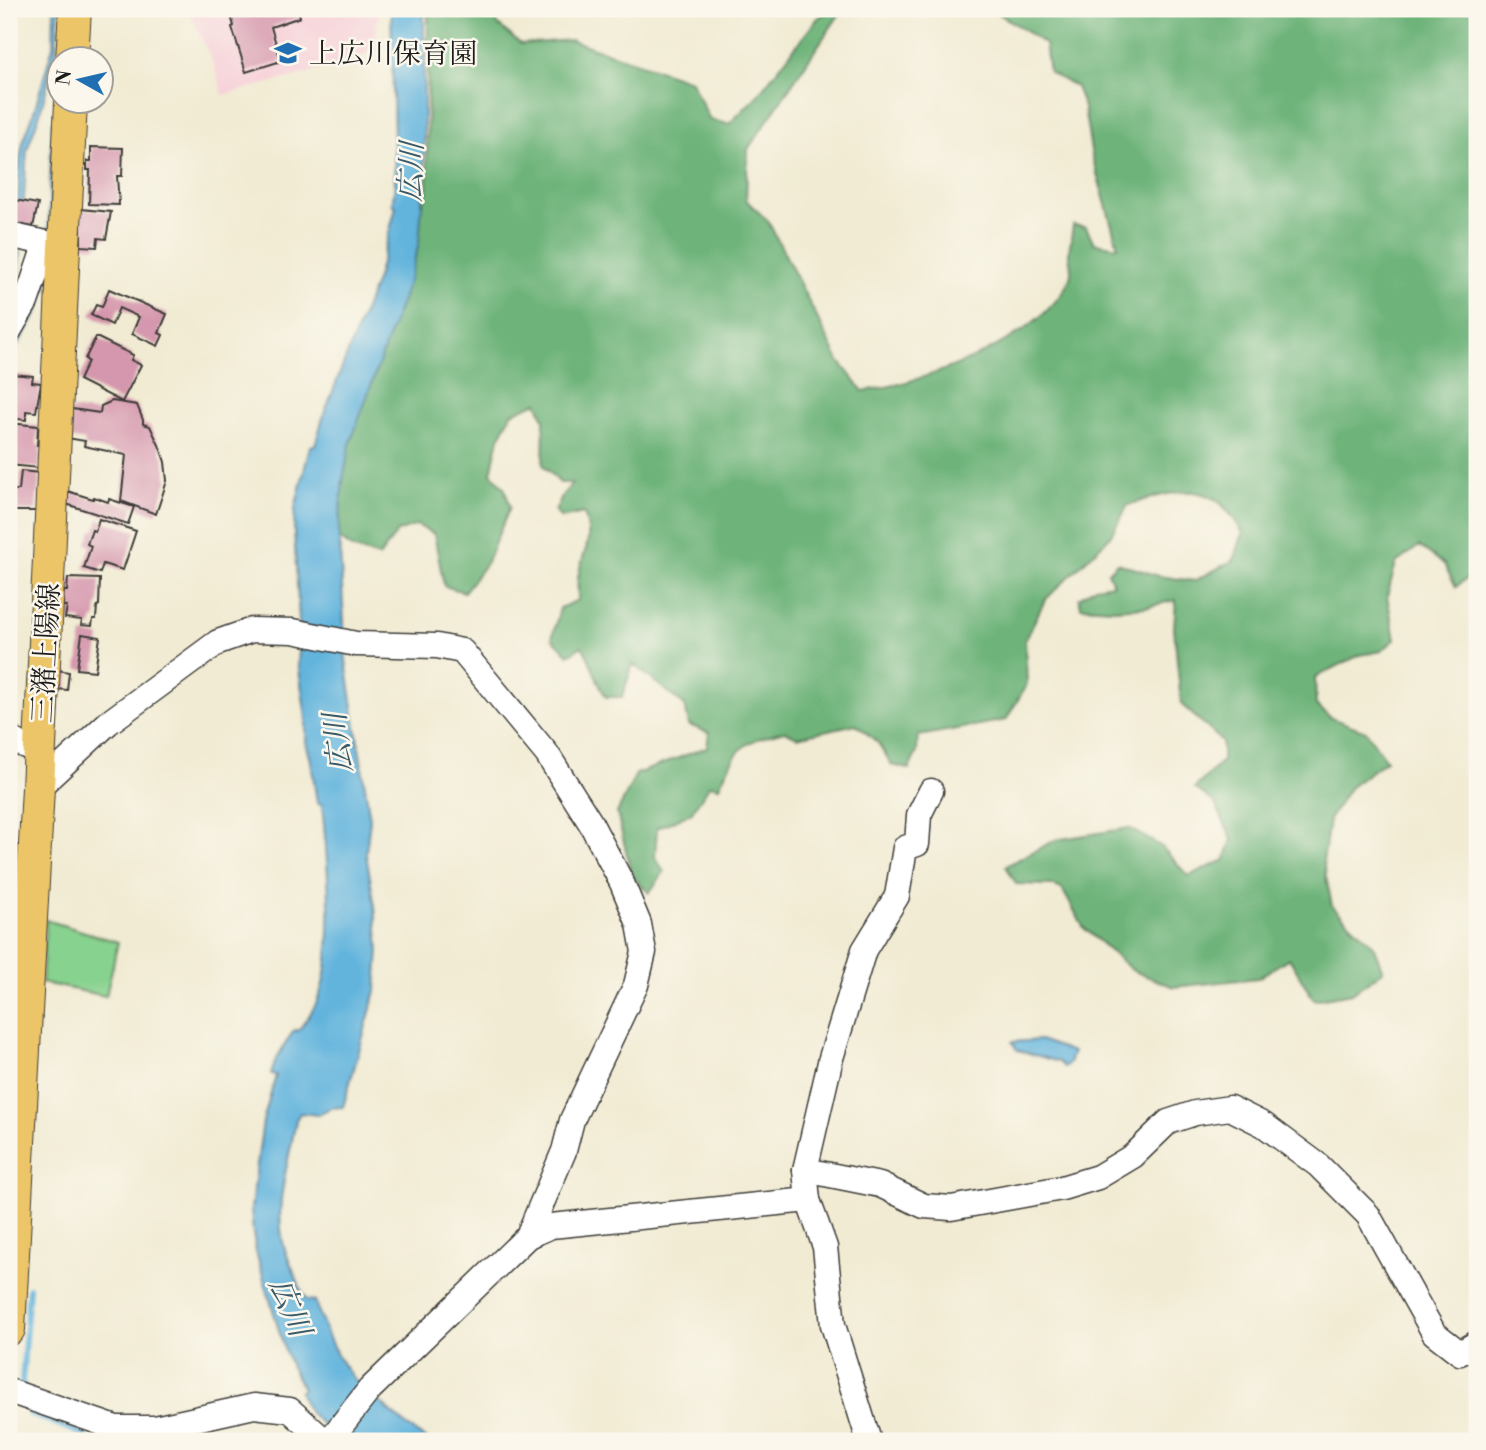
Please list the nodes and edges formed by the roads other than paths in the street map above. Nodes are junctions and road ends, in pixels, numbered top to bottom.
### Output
1 (75, 9) edge
2 (73, 46) edge
3 (67, 116) edge
4 (36, 241) edge
5 (14, 322) edge
6 (9, 739) edge
7 (40, 752) junction
8 (38, 788) junction
9 (930, 791) dead end
10 (17, 1028) edge
11 (805, 1170) junction
12 (808, 1200) junction
13 (528, 1236) junction
14 (9, 1329) edge
15 (1477, 1343) edge
16 (20, 1395) edge
17 (329, 1440) edge
18 (869, 1441) edge

1 - 2 main road
3 - 4 main road, 三潴上陽線
4 - 5 street
4 - 7 main road, 三潴上陽線
6 - 7 street
7 - 8 main road, 三潴上陽線
8 - 10 main road, 三潴上陽線
8 - 13 street
9 - 11 street
10 - 14 main road, 三潴上陽線
11 - 12 street
11 - 15 street
12 - 13 street
12 - 18 street
13 - 17 street
16 - 17 street

